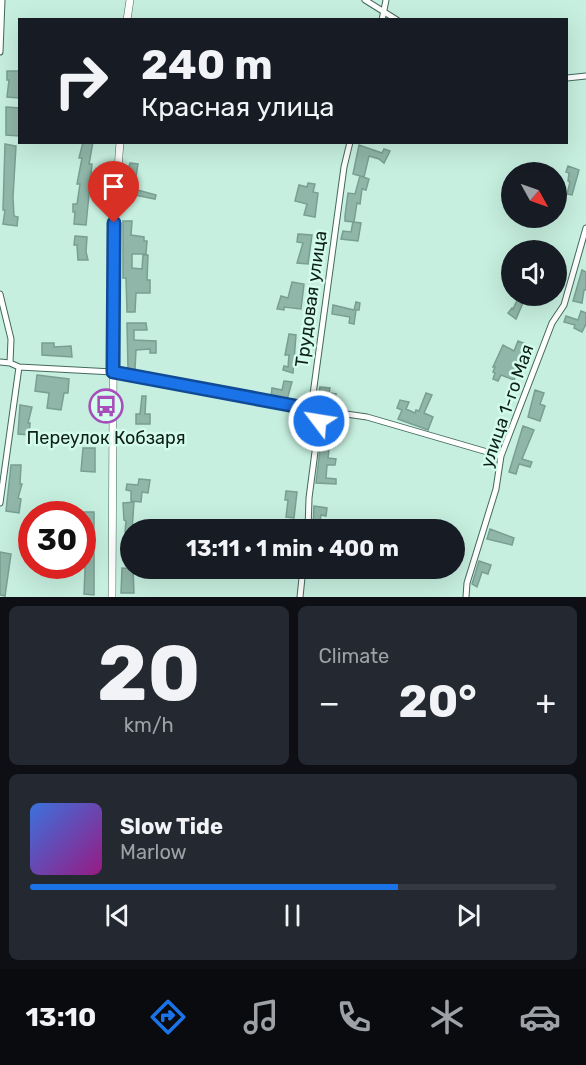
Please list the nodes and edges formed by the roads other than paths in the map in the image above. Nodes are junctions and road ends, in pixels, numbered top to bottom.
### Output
1 (2, 0) edge
2 (130, 0) edge
3 (365, 0) edge
4 (386, 0) edge
5 (383, 10) junction
6 (127, 18) edge
7 (382, 18) edge
8 (394, 18) edge
9 (0, 52) edge
10 (586, 76) edge
11 (568, 78) edge
12 (120, 144) edge
13 (350, 144) edge
14 (586, 228) edge
15 (0, 294) edge
16 (0, 362) edge
17 (10, 363) junction
18 (19, 368) junction
19 (113, 372) junction
20 (311, 409) junction
21 (501, 456) junction
22 (0, 503) edge
23 (308, 519) edge
24 (302, 579) edge
25 (112, 597) edge
26 (300, 597) edge
27 (466, 597) edge

1 - 9 street
2 - 6 main road
3 - 5 street
4 - 5 street
5 - 7 street
5 - 8 street
10 - 11 street
12 - 19 main road
13 - 20 street, Трудовая улица
14 - 21 street, улица 1-го Мая
15 - 17 street
16 - 17 street
17 - 18 street
18 - 19 street
18 - 22 street
19 - 20 street
19 - 25 main road
20 - 21 street
20 - 23 street, Трудовая улица
21 - 27 street, улица 1-го Мая
24 - 26 street

